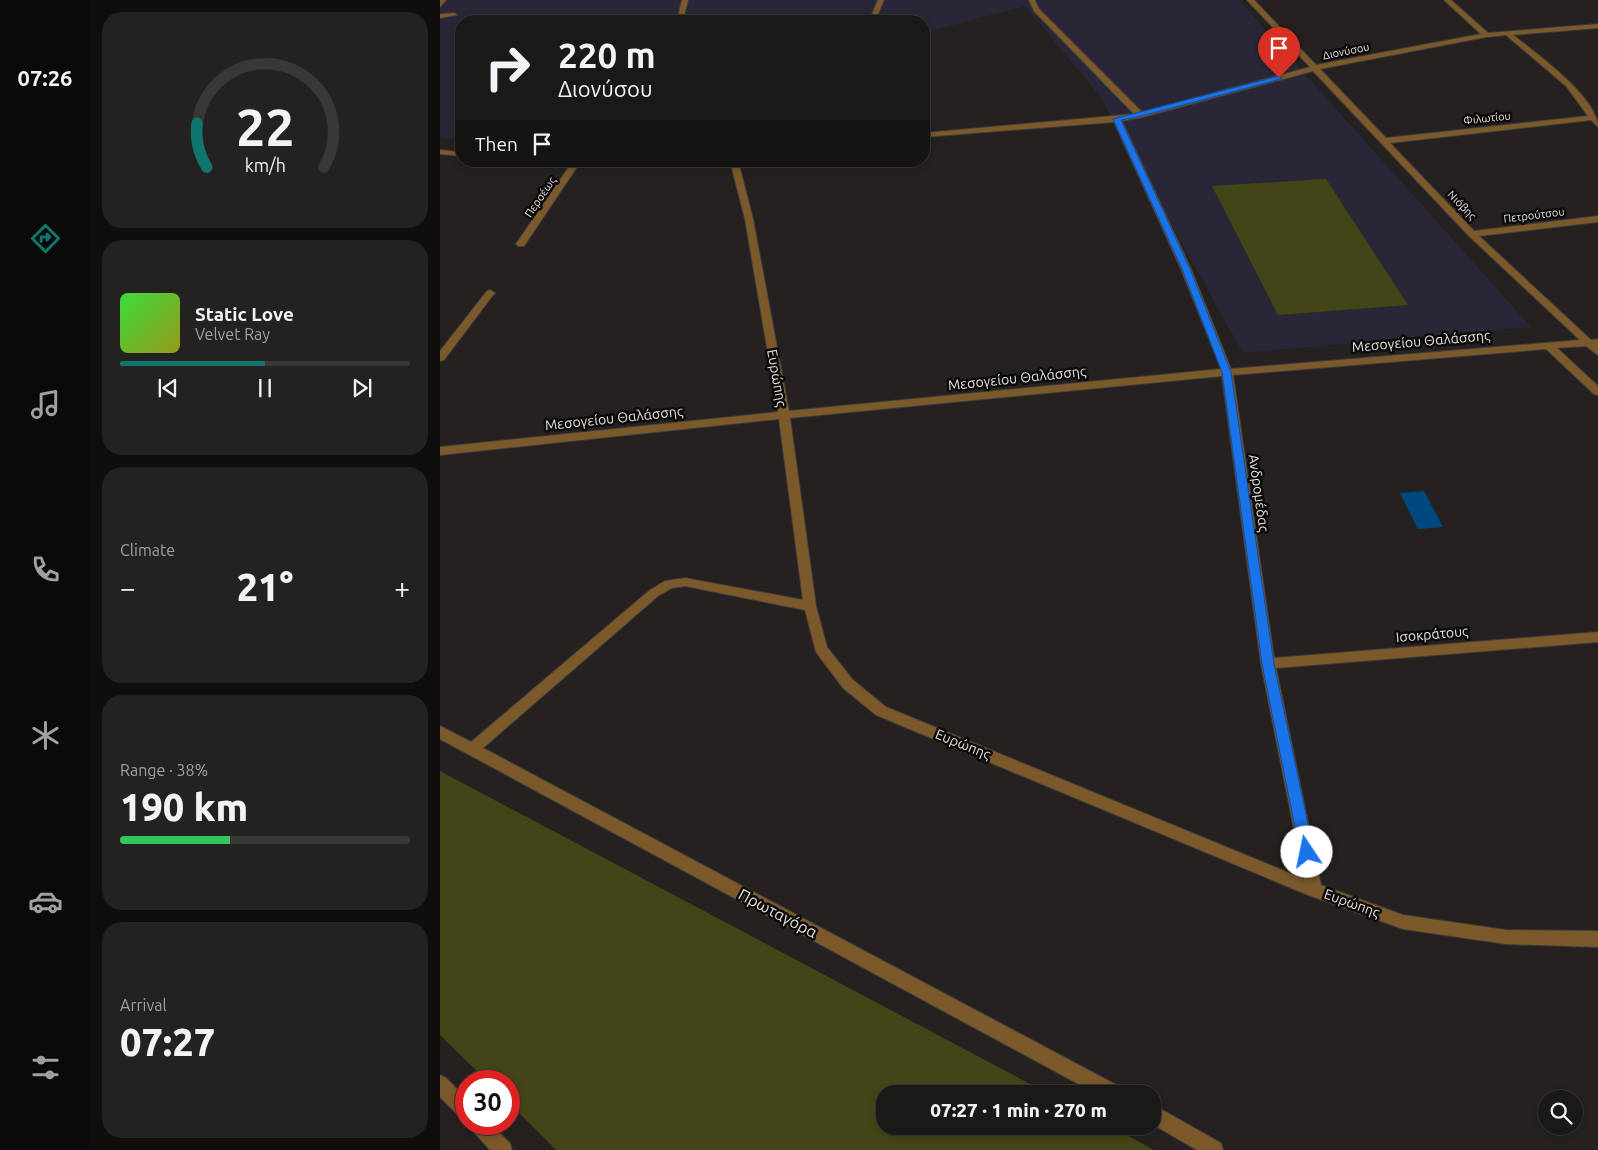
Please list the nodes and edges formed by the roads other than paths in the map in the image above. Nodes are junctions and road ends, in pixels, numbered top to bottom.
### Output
1 (443, 0) edge
2 (685, 0) edge
3 (881, 0) edge
4 (1032, 0) edge
5 (1250, 0) edge
6 (1447, 0) edge
7 (440, 4) edge
8 (681, 15) edge
9 (875, 15) edge
10 (440, 16) edge
11 (454, 16) dead end
12 (1598, 26) edge
13 (1507, 33) junction
14 (1486, 35) junction
15 (1314, 68) junction
16 (1140, 115) junction
17 (1592, 118) junction
18 (1117, 119) junction
19 (1598, 125) edge
20 (930, 133) edge
21 (1384, 141) junction
22 (440, 152) edge
23 (455, 153) edge
24 (572, 167) edge
25 (736, 167) edge
26 (1598, 219) edge
27 (1472, 234) junction
28 (521, 244) dead end
29 (490, 293) dead end
30 (1593, 342) edge
31 (1548, 346) junction
32 (1598, 352) edge
33 (440, 358) edge
34 (1227, 372) junction
35 (1598, 392) edge
36 (784, 415) junction
37 (440, 451) edge
38 (810, 606) junction
39 (1598, 637) edge
40 (1268, 664) junction
41 (440, 732) edge
42 (472, 749) junction
43 (1314, 890) junction
44 (1598, 939) edge
45 (440, 1084) edge
46 (1099, 1085) edge
47 (455, 1100) edge
48 (1161, 1118) edge
49 (489, 1135) edge
50 (503, 1150) edge
51 (1214, 1150) edge

1 - 7 street
2 - 8 street
3 - 9 street
4 - 16 street
5 - 15 street, Νιόβης
6 - 14 street
10 - 11 street
12 - 13 street, Διονύσου
13 - 14 street, Διονύσου
13 - 17 street
14 - 15 street, Διονύσου
15 - 16 street, Διονύσου
15 - 21 street, Νιόβης
16 - 18 street, Διονύσου
17 - 19 street
17 - 21 street, Φιλωτίου
18 - 20 street, Διονύσου
18 - 34 street, Ανδρομέδας
21 - 27 street, Νιόβης
22 - 23 street
24 - 28 street, Περσέως
25 - 36 street, Ευρώπης
26 - 27 street, Πετρούτσου
27 - 30 street, Νιόβης
29 - 33 street
30 - 31 street, Μεσογείου Θαλάσσης
30 - 32 street, Νιόβης
31 - 34 street, Μεσογείου Θαλάσσης
31 - 35 street
34 - 36 street, Μεσογείου Θαλάσσης
34 - 40 street, Ανδρομέδας
36 - 37 street, Μεσογείου Θαλάσσης
36 - 38 street, Ευρώπης
38 - 42 street
38 - 43 street, Ευρώπης
39 - 40 street, Ισοκράτους
40 - 43 street, Ανδρομέδας
41 - 42 street, Πρωταγόρα
42 - 46 street, Πρωταγόρα
43 - 44 street, Ευρώπης
45 - 47 street
48 - 51 street
49 - 50 street

